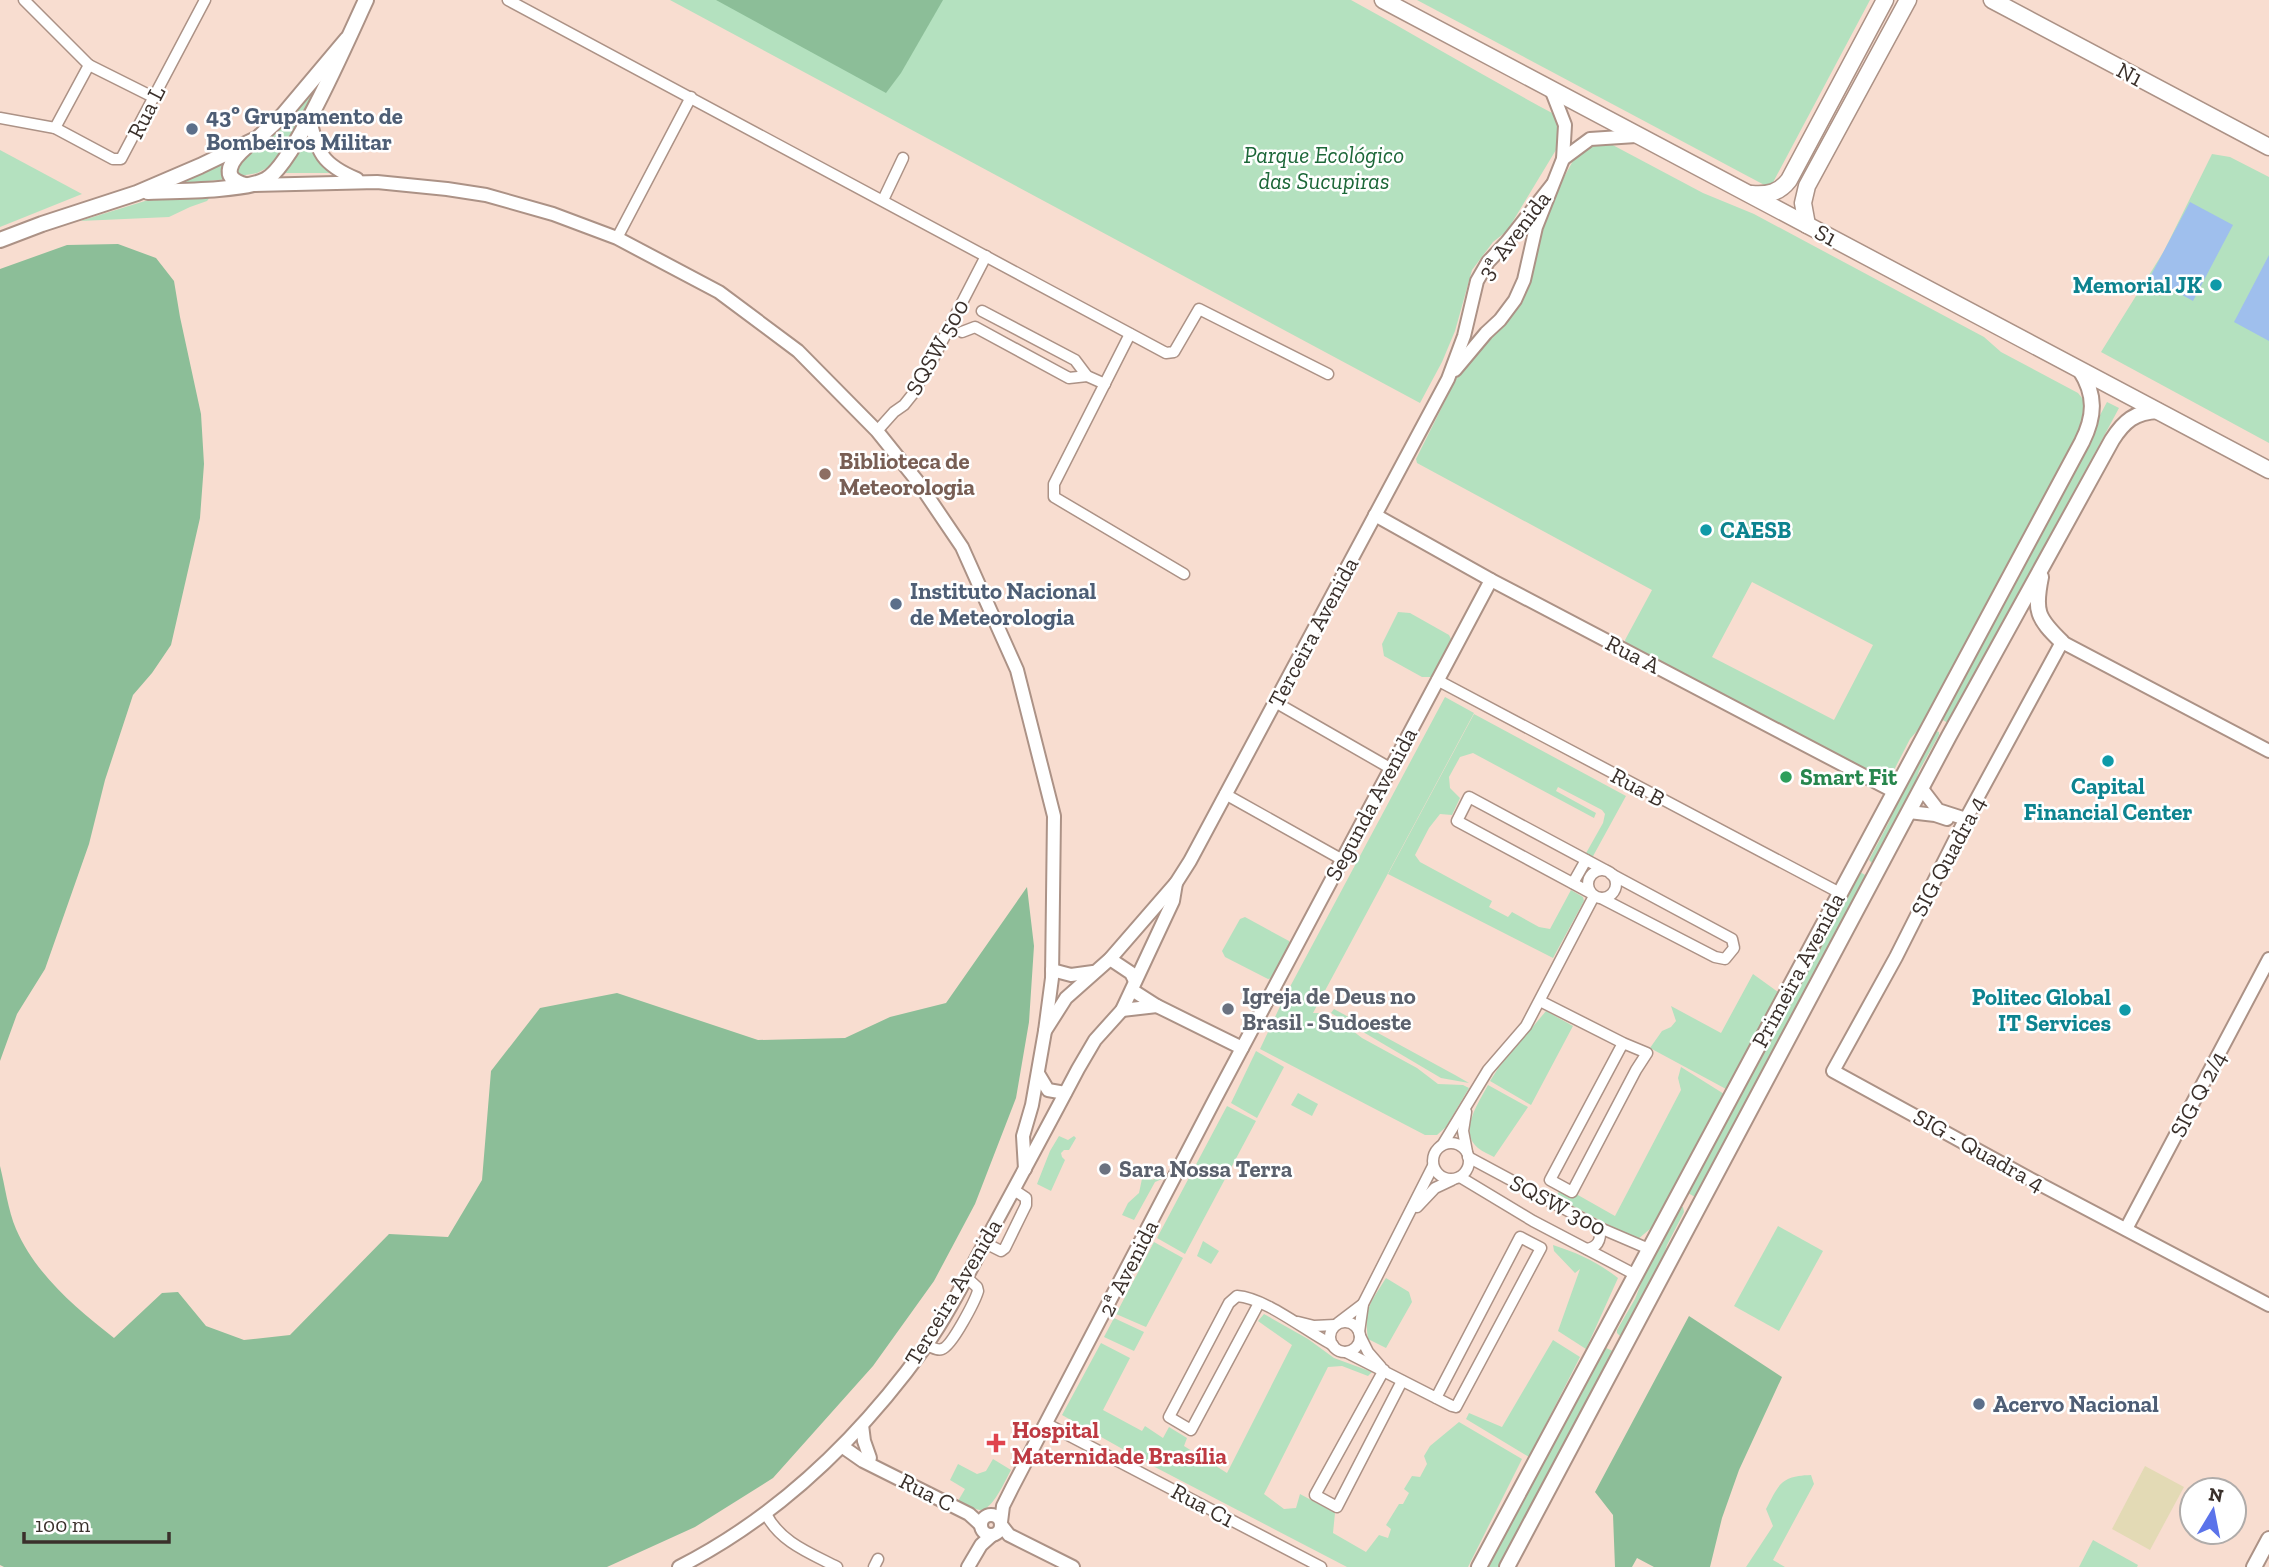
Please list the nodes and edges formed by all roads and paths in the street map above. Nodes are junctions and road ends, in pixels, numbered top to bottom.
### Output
1 (24, 0) edge
2 (205, 0) edge
3 (366, 0) edge
4 (508, 0) edge
5 (1383, 0) edge
6 (1885, 0) edge
7 (1909, 0) edge
8 (1992, 0) edge
9 (347, 40) junction
10 (89, 65) junction
11 (1551, 89) junction
12 (153, 97) junction
13 (691, 97) junction
14 (309, 116) junction
15 (0, 118) edge
16 (55, 128) junction
17 (1637, 135) junction
18 (258, 138) junction
19 (2269, 147) edge
20 (903, 159) dead end
21 (1563, 159) junction
22 (364, 181) junction
23 (246, 185) junction
24 (1552, 185) junction
25 (136, 193) junction
26 (1749, 194) junction
27 (883, 200) junction
28 (1807, 225) junction
29 (617, 238) junction
30 (0, 240) edge
31 (1507, 242) junction
32 (986, 256) junction
33 (1530, 258) junction
34 (1471, 309) junction
35 (982, 311) dead end
36 (1500, 320) junction
37 (962, 332) dead end
38 (1130, 334) junction
39 (2080, 370) junction
40 (1328, 374) dead end
41 (1087, 376) junction
42 (1448, 379) junction
43 (1105, 384) junction
44 (2158, 411) junction
45 (877, 431) junction
46 (2269, 470) edge
47 (1375, 515) junction
48 (2043, 563) junction
49 (1184, 574) dead end
50 (1491, 580) junction
51 (2062, 642) junction
52 (1437, 680) junction
53 (1275, 702) junction
54 (1929, 726) junction
55 (1949, 736) junction
56 (2269, 751) edge
57 (1390, 768) junction
58 (1922, 789) junction
59 (1893, 791) junction
60 (1225, 794) junction
61 (1909, 812) junction
62 (1948, 820) junction
63 (1963, 823) junction
64 (1951, 848) junction
65 (1859, 856) junction
66 (1341, 859) junction
67 (1586, 860) junction
68 (1880, 869) junction
69 (1608, 872) junction
70 (1176, 883) junction
71 (1573, 883) junction
72 (1840, 893) junction
73 (1595, 895) junction
74 (1110, 958) junction
75 (2269, 959) edge
76 (1097, 971) junction
77 (1052, 974) junction
78 (1133, 985) junction
79 (1066, 998) junction
80 (1539, 1001) junction
81 (1157, 1006) junction
82 (1122, 1010) junction
83 (1252, 1029) joint
84 (1045, 1031) junction
85 (1623, 1043) junction
86 (1242, 1048) junction
87 (1833, 1071) joint
88 (1039, 1075) junction
89 (1065, 1093) junction
90 (1468, 1104) junction
91 (1443, 1144) junction
92 (1468, 1155) junction
93 (1433, 1166) junction
94 (1025, 1169) junction
95 (1456, 1178) junction
96 (1014, 1190) junction
97 (1675, 1200) junction
98 (1694, 1214) junction
99 (1404, 1224) junction
100 (1600, 1228) junction
101 (2126, 1229) junction
102 (985, 1243) junction
103 (1587, 1249) junction
104 (1649, 1249) junction
105 (1636, 1275) junction
106 (966, 1277) junction
107 (1259, 1303) junction
108 (1363, 1304) junction
109 (2269, 1305) edge
110 (1295, 1322) junction
111 (1337, 1324) junction
112 (1607, 1330) junction
113 (1360, 1334) junction
114 (1629, 1340) junction
115 (926, 1345) junction
116 (1333, 1345) junction
117 (1346, 1352) junction
118 (1384, 1370) junction
119 (1402, 1381) junction
120 (1436, 1398) junction
121 (1047, 1424) junction
122 (862, 1425) junction
123 (845, 1444) junction
124 (867, 1460) junction
125 (829, 1461) junction
126 (766, 1514) junction
127 (992, 1529) junction
128 (2269, 1539) edge
129 (679, 1567) edge
130 (837, 1567) edge
131 (968, 1567) edge
132 (1073, 1567) edge
133 (1321, 1567) edge
134 (1479, 1567) edge
135 (1507, 1567) edge
136 (2254, 1567) edge

1 - 10 street
2 - 12 street, Rua L
3 - 9 main road
4 - 13 street
5 - 11 highway, S1
6 - 26 highway
7 - 28 highway
8 - 19 highway, N1
9 - 14 main road
9 - 18 main road
10 - 12 street
10 - 16 street
11 - 17 highway, S1
11 - 21 street
12 - 16 street, Rua L
13 - 27 street
13 - 29 street
14 - 22 street
14 - 23 main road
15 - 16 street
17 - 21 street
17 - 26 highway, S1
18 - 23 main road
18 - 25 main road
20 - 27 street
21 - 24 street
22 - 23 street
22 - 29 street
23 - 25 main road
24 - 31 street, 3ª Avenida
24 - 33 street, 3ª Avenida
25 - 30 main road
26 - 28 highway, S1
27 - 32 street
28 - 39 highway, S1
29 - 45 street
31 - 33 street
31 - 34 street, 3ª Avenida
32 - 38 street
32 - 45 street, SQSW 500
33 - 36 street, 3ª Avenida
34 - 36 street
34 - 42 street, 3ª Avenida
35 - 41 street
36 - 42 street, 3ª Avenida
37 - 41 street
38 - 40 street
38 - 43 street
39 - 44 highway, S1
39 - 54 main road, Primeira Avenida
41 - 43 street
42 - 47 street, Terceira Avenida
43 - 49 street
44 - 46 highway, S1
44 - 48 main road, Primeira Avenida
45 - 77 street
47 - 50 street, Rua A
47 - 53 street, Terceira Avenida
48 - 51 main road
48 - 55 main road, Primeira Avenida
50 - 52 street, Segunda Avenida
50 - 59 street, Rua A
51 - 56 street
51 - 63 street, SIG Quadra 4
52 - 57 street, Segunda Avenida
52 - 72 street, Rua B
53 - 57 street
53 - 60 street, Terceira Avenida
54 - 55 main road
54 - 59 main road, Primeira Avenida
55 - 58 main road, Primeira Avenida
57 - 66 street, Segunda Avenida
58 - 61 main road, Primeira Avenida
58 - 63 street
59 - 65 main road, Primeira Avenida
60 - 66 street
60 - 70 street, Terceira Avenida
61 - 62 street
61 - 68 main road, Primeira Avenida
62 - 63 street
62 - 64 street
63 - 64 street, SIG Quadra 4
64 - 87 street, SIG Quadra 4
65 - 68 main road
65 - 72 main road, Primeira Avenida
66 - 83 street, Segunda Avenida
67 - 69 street
67 - 71 street
67 - 71 street
68 - 98 main road, Primeira Avenida
69 - 73 street
69 - 73 street
69 - 73 street
70 - 74 street, Terceira Avenida
70 - 78 street, Terceira Avenida
71 - 73 street
72 - 97 main road, Primeira Avenida
73 - 80 street
74 - 76 street, Terceira Avenida
74 - 78 street
75 - 101 street, SIG Q 2/4
76 - 77 street
76 - 79 street, Terceira Avenida
77 - 79 street
77 - 84 street
78 - 81 street
78 - 82 street, Terceira Avenida
79 - 84 street, Terceira Avenida
80 - 85 street
80 - 90 street
81 - 82 street
81 - 86 street
82 - 89 street, Terceira Avenida
83 - 86 street, 2ª Avenida
84 - 88 street, Terceira Avenida
85 - 85 street
86 - 121 street, 2ª Avenida
87 - 101 street, SIG - Quadra 4
88 - 89 street
88 - 94 street, Terceira Avenida
89 - 94 street, Terceira Avenida
90 - 91 street
90 - 92 street
91 - 92 street
91 - 93 street
92 - 95 street
92 - 100 street, SQSW 300
93 - 95 street
93 - 99 street
94 - 96 street, Terceira Avenida
95 - 99 street
95 - 103 street, SQSW 300
96 - 102 street, Terceira Avenida
96 - 102 street
97 - 98 main road
97 - 104 main road, Primeira Avenida
98 - 114 main road, Primeira Avenida
99 - 108 street
100 - 103 street
100 - 104 street, SQSW 300
101 - 109 street, SIG - Quadra 4
102 - 106 street, Terceira Avenida
103 - 105 street, SQSW 300
104 - 105 main road, Primeira Avenida
105 - 112 main road, Primeira Avenida
106 - 115 street, Terceira Avenida
106 - 115 street
107 - 107 street
107 - 110 street
108 - 111 street
108 - 113 street
110 - 111 street
110 - 116 street
111 - 113 street
111 - 116 street
112 - 114 main road
112 - 134 main road, Primeira Avenida
113 - 117 street
113 - 118 street
114 - 135 main road, Primeira Avenida
115 - 122 street, Terceira Avenida
116 - 117 street
117 - 118 street
118 - 119 street
118 - 119 street
119 - 120 street
120 - 120 street
121 - 127 street, 2ª Avenida
121 - 133 street, Rua C1
122 - 123 street, Terceira Avenida
122 - 124 street
123 - 124 street, Rua C
123 - 125 street, Terceira Avenida
124 - 125 street
124 - 127 street, Rua C
125 - 126 street, Terceira Avenida
126 - 129 street, Terceira Avenida
126 - 130 street
127 - 131 street
127 - 132 street, Rua C
128 - 136 main road

